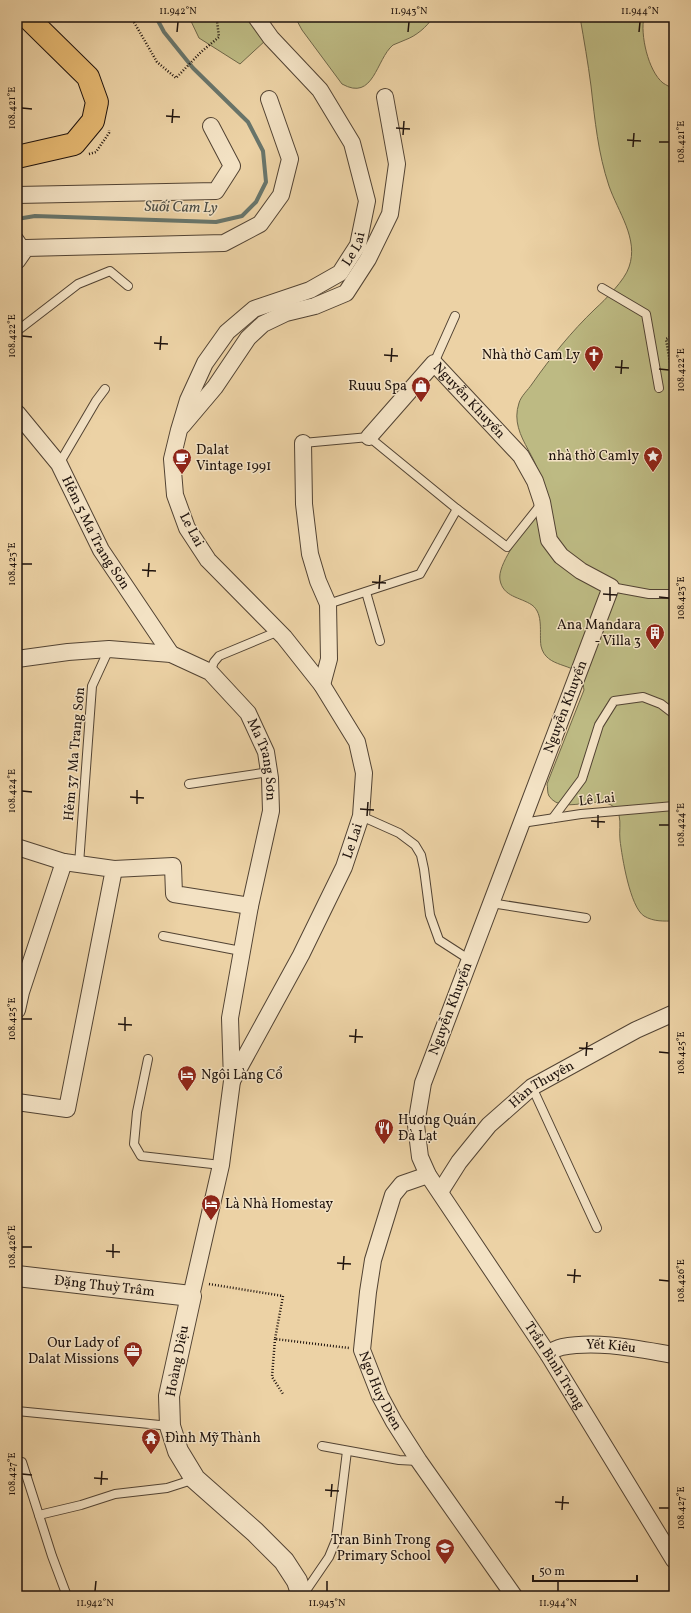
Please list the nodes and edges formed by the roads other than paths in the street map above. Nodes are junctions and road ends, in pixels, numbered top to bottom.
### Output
1 (28, 17) edge
2 (256, 17) edge
3 (385, 97) dead end
4 (269, 100) dead end
5 (211, 126) dead end
6 (17, 157) edge
7 (17, 195) edge
8 (20, 248) edge
9 (128, 286) dead end
10 (602, 288) dead end
11 (455, 316) dead end
12 (17, 331) edge
13 (434, 364) junction
14 (659, 388) dead end
15 (105, 389) dead end
16 (17, 413) edge
17 (179, 430) junction
18 (369, 437) junction
19 (302, 443) joint
20 (59, 464) junction
21 (542, 502) junction
22 (457, 509) junction
23 (612, 588) junction
24 (366, 592) junction
25 (674, 594) edge
26 (328, 604) junction
27 (278, 631) junction
28 (380, 641) dead end
29 (109, 649) junction
30 (171, 654) junction
31 (17, 659) edge
32 (210, 672) junction
33 (322, 685) junction
34 (674, 714) edge
35 (269, 772) junction
36 (189, 784) dead end
37 (674, 806) edge
38 (361, 816) junction
39 (553, 818) junction
40 (522, 823) junction
41 (17, 847) edge
42 (71, 863) junction
43 (114, 869) junction
44 (491, 903) junction
45 (250, 906) junction
46 (586, 918) dead end
47 (163, 936) dead end
48 (241, 951) junction
49 (470, 960) junction
50 (17, 1010) edge
51 (674, 1013) edge
52 (148, 1059) dead end
53 (232, 1081) junction
54 (532, 1087) junction
55 (17, 1102) edge
56 (221, 1165) junction
57 (428, 1175) junction
58 (440, 1192) junction
59 (597, 1228) dead end
60 (17, 1276) edge
61 (193, 1289) junction
62 (548, 1354) junction
63 (674, 1355) edge
64 (17, 1411) edge
65 (170, 1426) junction
66 (322, 1446) dead end
67 (347, 1451) junction
68 (419, 1461) junction
69 (22, 1462) dead end
70 (195, 1479) junction
71 (39, 1515) junction
72 (674, 1560) edge
73 (67, 1596) edge
74 (302, 1596) edge
75 (514, 1596) edge

1 - 6 main road
2 - 17 street, Le Lai
3 - 17 street
4 - 8 street
5 - 7 street
9 - 12 lane
10 - 14 lane
11 - 13 lane
13 - 18 street, Nguyễn Khuyến
13 - 21 street, Nguyễn Khuyến
15 - 20 lane
16 - 20 street, Hẻm 5 Ma Trang Sơn
17 - 27 street, Le Lai
18 - 19 lane
18 - 22 lane
19 - 26 street
20 - 30 street, Hẻm 5 Ma Trang Sơn
21 - 22 lane
21 - 23 street, Nguyễn Khuyến
22 - 24 lane
23 - 25 lane
23 - 40 street, Nguyễn Khuyến
24 - 26 lane
24 - 28 lane
26 - 33 street
27 - 32 lane
27 - 33 street, Le Lai
29 - 30 street, Ma Trang Sơn
29 - 31 street, Ma Trang Sơn
29 - 42 lane, Hẻm 37 Ma Trang Sơn
30 - 32 street, Ma Trang Sơn
32 - 35 street, Ma Trang Sơn
33 - 38 street, Le Lai
34 - 39 lane
35 - 36 lane
35 - 45 street, Ma Trang Sơn
37 - 39 lane, Lê Lai
38 - 49 lane
38 - 53 street, Le Lai
39 - 40 lane, Lê Lai
40 - 44 street, Nguyễn Khuyến
41 - 42 street
42 - 43 street
42 - 50 street
43 - 45 street
43 - 55 street
44 - 46 lane
44 - 49 street, Nguyễn Khuyến
45 - 48 street, Ma Trang Sơn
47 - 48 lane
48 - 53 street, Ma Trang Sơn
49 - 57 street, Nguyễn Khuyến
51 - 54 street, Hàn Thuyên
52 - 56 lane
53 - 56 street, Hoàng Diệu
54 - 58 street, Hàn Thuyên
54 - 59 lane
56 - 61 street, Hoàng Diệu
57 - 58 street, Trần Bình Trọng
57 - 68 street, Ngo Huy Dien
58 - 62 street, Trần Bình Trọng
60 - 61 street, Đặng Thuỳ Trâm
61 - 65 street, Hoàng Diệu
62 - 63 street, Yết Kiêu
62 - 72 street, Trần Bình Trọng
64 - 65 lane
65 - 70 street, Hoàng Diệu
66 - 67 lane
67 - 68 lane
67 - 74 lane
68 - 75 street, Ngo Huy Dien
69 - 71 lane
70 - 71 lane
70 - 74 street, Hoàng Diệu
71 - 73 lane

